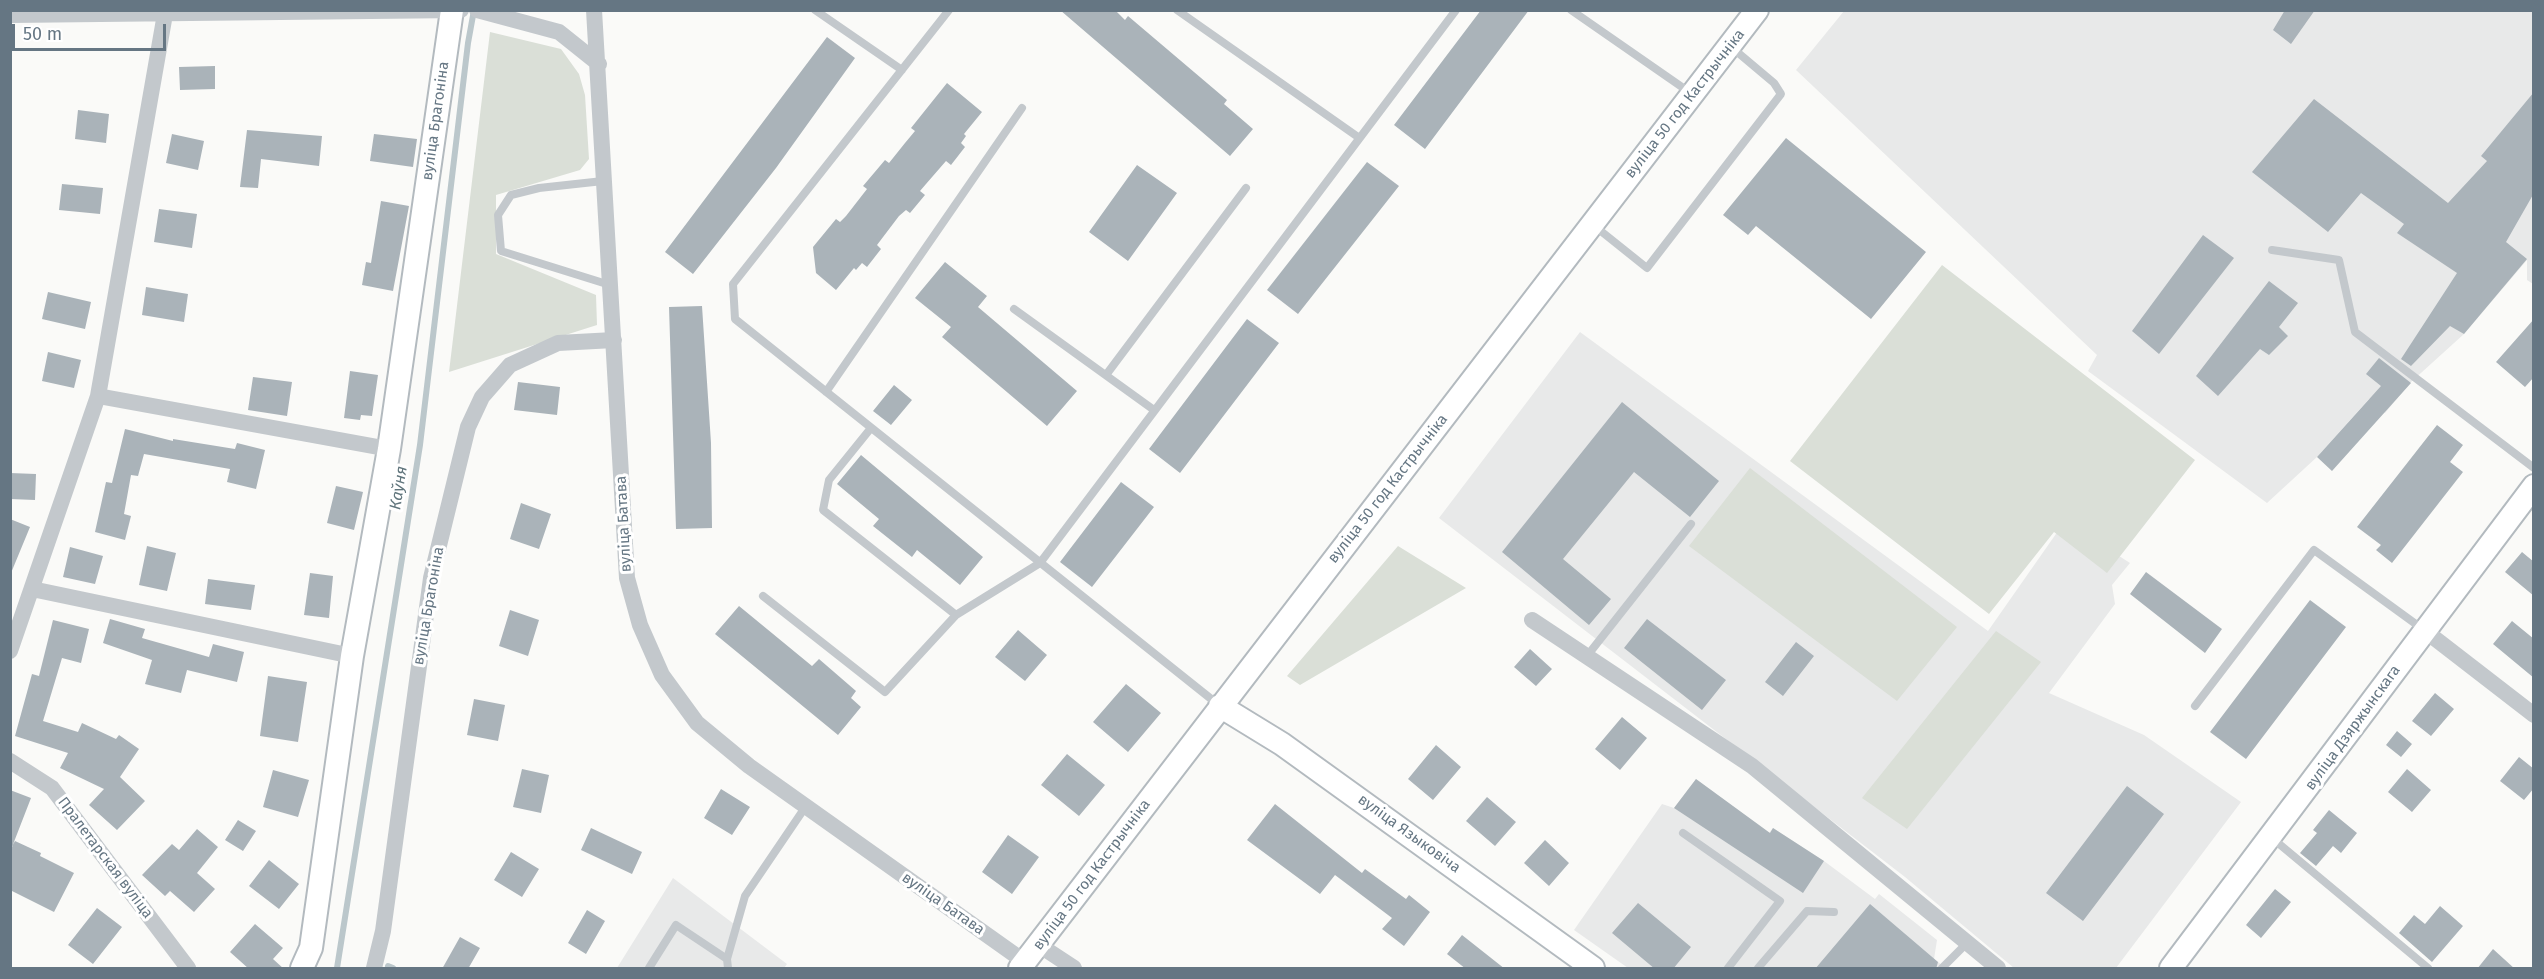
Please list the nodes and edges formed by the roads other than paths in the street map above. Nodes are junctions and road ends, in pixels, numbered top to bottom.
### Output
1 (477, 10) edge
2 (594, 10) edge
3 (814, 10) edge
4 (949, 10) edge
5 (1177, 10) edge
6 (1456, 10) edge
7 (1570, 10) edge
8 (1757, 10) edge
9 (223, 11) edge
10 (455, 11) edge
11 (165, 14) junction
12 (10, 15) edge
13 (1730, 46) junction
14 (599, 64) junction
15 (902, 70) junction
16 (1692, 94) junction
17 (1022, 108) dead end
18 (1358, 137) junction
19 (603, 181) junction
20 (1246, 188) dead end
21 (1592, 224) junction
22 (2272, 250) dead end
23 (610, 285) junction
24 (1014, 309) dead end
25 (614, 340) junction
26 (1106, 375) junction
27 (826, 392) junction
28 (98, 396) junction
29 (1154, 410) junction
30 (871, 428) junction
31 (389, 449) junction
32 (2534, 468) edge
33 (2534, 486) edge
34 (1691, 524) dead end
35 (1040, 563) junction
36 (32, 590) junction
37 (763, 596) dead end
38 (956, 615) junction
39 (1532, 620) dead end
40 (2424, 630) junction
41 (10, 651) edge
42 (352, 656) junction
43 (1587, 656) junction
44 (1220, 706) junction
45 (2195, 706) dead end
46 (2534, 715) edge
47 (10, 761) edge
48 (806, 806) junction
49 (1683, 833) dead end
50 (2272, 838) junction
51 (1834, 912) dead end
52 (1967, 943) junction
53 (1028, 958) edge
54 (728, 964) edge
55 (188, 969) edge
56 (302, 969) edge
57 (374, 969) edge
58 (649, 969) edge
59 (1074, 969) edge
60 (1593, 969) edge
61 (1728, 969) edge
62 (1758, 969) edge
63 (1942, 969) edge
64 (1998, 969) edge
65 (2171, 969) edge
66 (2428, 969) edge

1 - 14 street
2 - 14 street, вуліца Батава
3 - 15 lane
4 - 15 lane
5 - 18 lane
6 - 18 lane
7 - 16 lane
8 - 13 street, вуліца 50 год Кастрычніка
9 - 10 street
9 - 11 street
10 - 31 street, вуліца Брагоніна
11 - 12 street
11 - 28 street
13 - 16 street, вуліца 50 год Кастрычніка
13 - 21 lane
14 - 19 street, вуліца Батава
15 - 27 lane
16 - 21 street, вуліца 50 год Кастрычніка
17 - 27 lane
18 - 29 lane
19 - 23 street, вуліца Батава
19 - 23 lane
20 - 26 lane
21 - 44 street, вуліца 50 год Кастрычніка
22 - 32 lane
23 - 25 street, вуліца Батава
24 - 26 lane
25 - 48 street, вуліца Батава
25 - 57 street, вуліца Брагоніна
26 - 29 lane
27 - 30 lane
28 - 31 street
28 - 36 street
29 - 35 lane
30 - 35 lane
30 - 38 lane
31 - 42 street, вуліца Брагоніна
33 - 40 street, вуліца Дзяржынскага
34 - 43 lane
35 - 38 lane
35 - 44 lane
36 - 41 street
36 - 42 street
37 - 38 lane
39 - 43 street
40 - 45 lane
40 - 46 street
40 - 50 street, вуліца Дзяржынскага
42 - 56 street, вуліца Брагоніна
43 - 52 street
44 - 53 street, вуліца 50 год Кастрычніка
44 - 60 street, вуліца Языковіча
47 - 55 street, Пралетарская вуліца
48 - 53 street, вуліца Батава
48 - 54 lane
49 - 61 lane
50 - 65 street, вуліца Дзяржынскага
50 - 66 lane
51 - 62 lane
52 - 63 lane
52 - 64 street
53 - 59 street, вуліца Батава
54 - 58 lane

